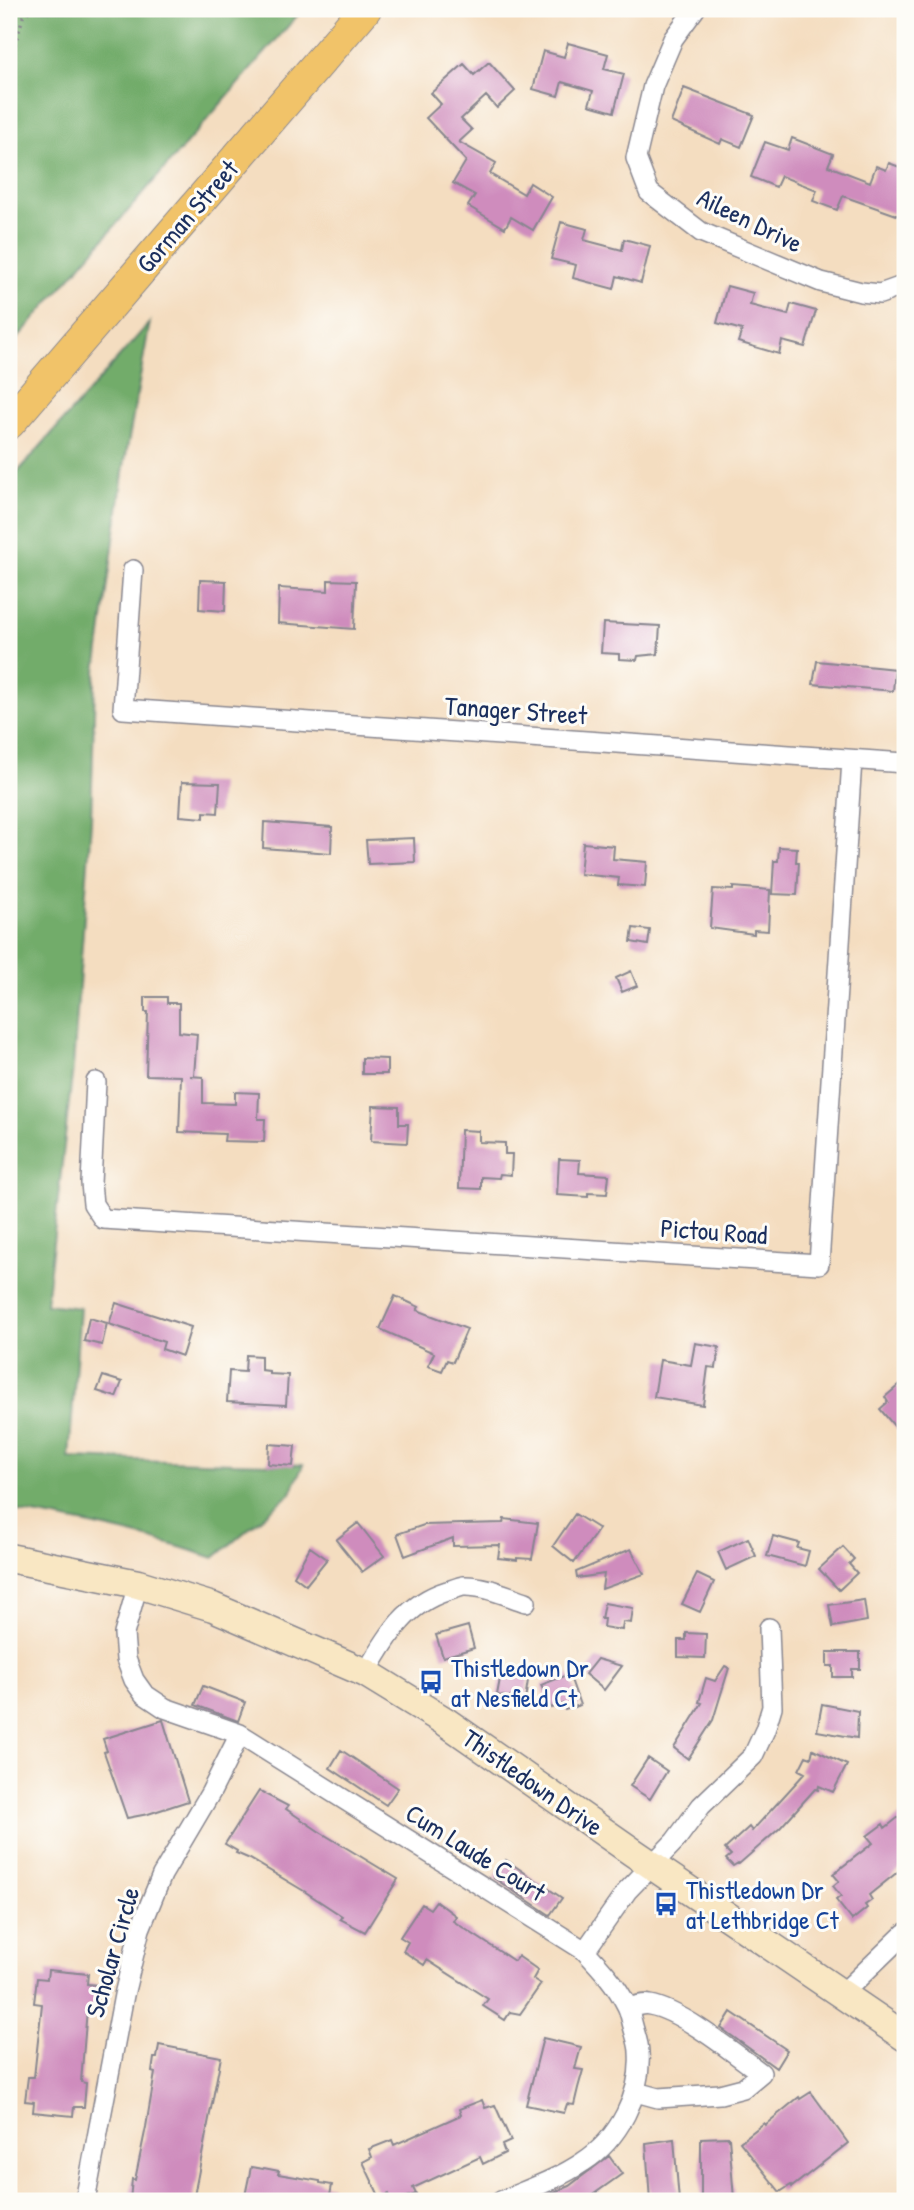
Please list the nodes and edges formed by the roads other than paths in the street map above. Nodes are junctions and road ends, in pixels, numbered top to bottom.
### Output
1 (365, 9) edge
2 (695, 9) edge
3 (905, 285) edge
4 (9, 423) edge
5 (133, 570) dead end
6 (852, 760) junction
7 (905, 763) edge
8 (96, 1082) dead end
9 (9, 1558) edge
10 (138, 1584) junction
11 (526, 1602) dead end
12 (769, 1628) dead end
13 (366, 1673) junction
14 (240, 1734) junction
15 (653, 1866) junction
16 (905, 1933) edge
17 (585, 1951) junction
18 (843, 1993) junction
19 (629, 2008) junction
20 (905, 2037) edge
21 (636, 2092) junction
22 (85, 2201) edge
23 (501, 2201) edge

1 - 4 main road, Gorman Street
2 - 3 street, Aileen Drive
5 - 6 street, Tanager Street
6 - 7 street, Tanager Street
6 - 8 street, Pictou Road
9 - 10 main road, Thistledown Drive
10 - 13 main road, Thistledown Drive
10 - 14 street, Cum Laude Court
11 - 13 street
12 - 15 street
13 - 15 main road, Thistledown Drive
14 - 17 street, Cum Laude Court
14 - 22 street, Scholar Circle
15 - 17 street
15 - 18 main road, Thistledown Drive
16 - 18 street
17 - 19 street, Cum Laude Court
18 - 20 main road, Thistledown Drive
19 - 21 street, Cum Laude Court
19 - 21 street
21 - 23 street, Cum Laude Court

